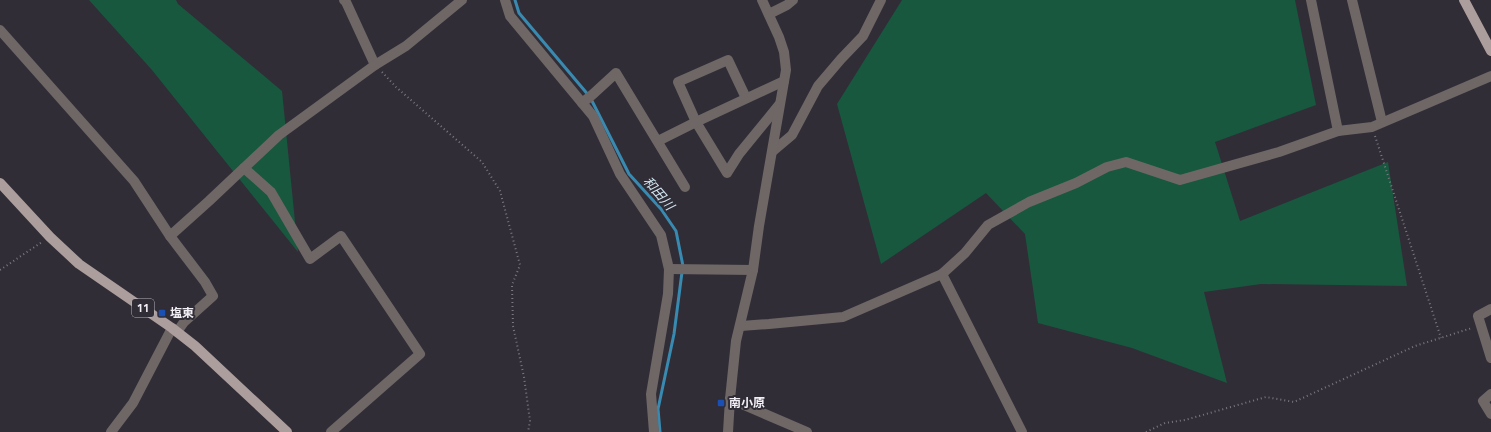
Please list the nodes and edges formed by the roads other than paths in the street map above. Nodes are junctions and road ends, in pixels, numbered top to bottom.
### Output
1 (344, 0) edge
2 (462, 0) edge
3 (505, 0) edge
4 (762, 0) edge
5 (793, 0) edge
6 (881, 0) edge
7 (1311, 0) edge
8 (1352, 0) edge
9 (1464, 0) edge
10 (769, 14) junction
11 (0, 30) edge
12 (1491, 51) edge
13 (376, 65) junction
14 (1491, 76) edge
15 (784, 81) junction
16 (746, 98) junction
17 (582, 103) junction
18 (780, 105) junction
19 (696, 122) junction
20 (1382, 122) junction
21 (1338, 132) junction
22 (658, 142) junction
23 (773, 151) junction
24 (244, 168) junction
25 (0, 183) edge
26 (685, 187) dead end
27 (170, 236) junction
28 (669, 269) junction
29 (753, 270) junction
30 (942, 274) junction
31 (1491, 309) edge
32 (741, 326) junction
33 (175, 330) junction
34 (1491, 358) edge
35 (1491, 394) edge
36 (730, 399) junction
37 (1491, 414) edge
38 (111, 432) edge
39 (287, 432) edge
40 (331, 432) edge
41 (654, 432) edge
42 (728, 432) edge
43 (807, 432) edge
44 (1022, 432) edge

1 - 13 street
2 - 13 street
3 - 17 street
4 - 10 street
5 - 10 street
6 - 23 street
7 - 21 street
8 - 20 street
9 - 12 main road
10 - 15 street
11 - 27 street
13 - 24 street
14 - 20 street
15 - 16 street
15 - 18 street
16 - 19 street
16 - 19 street
17 - 22 street
17 - 28 street
18 - 19 street
18 - 23 street
19 - 22 street
20 - 21 street
21 - 30 street
22 - 26 street
23 - 29 street
24 - 27 street
24 - 40 street
25 - 33 main road, 11
27 - 33 street
28 - 29 street
28 - 41 street
29 - 32 street
30 - 32 street
30 - 44 street
31 - 34 street
32 - 36 street
33 - 38 street
33 - 39 main road, 11
35 - 37 street
36 - 42 street
36 - 43 street

